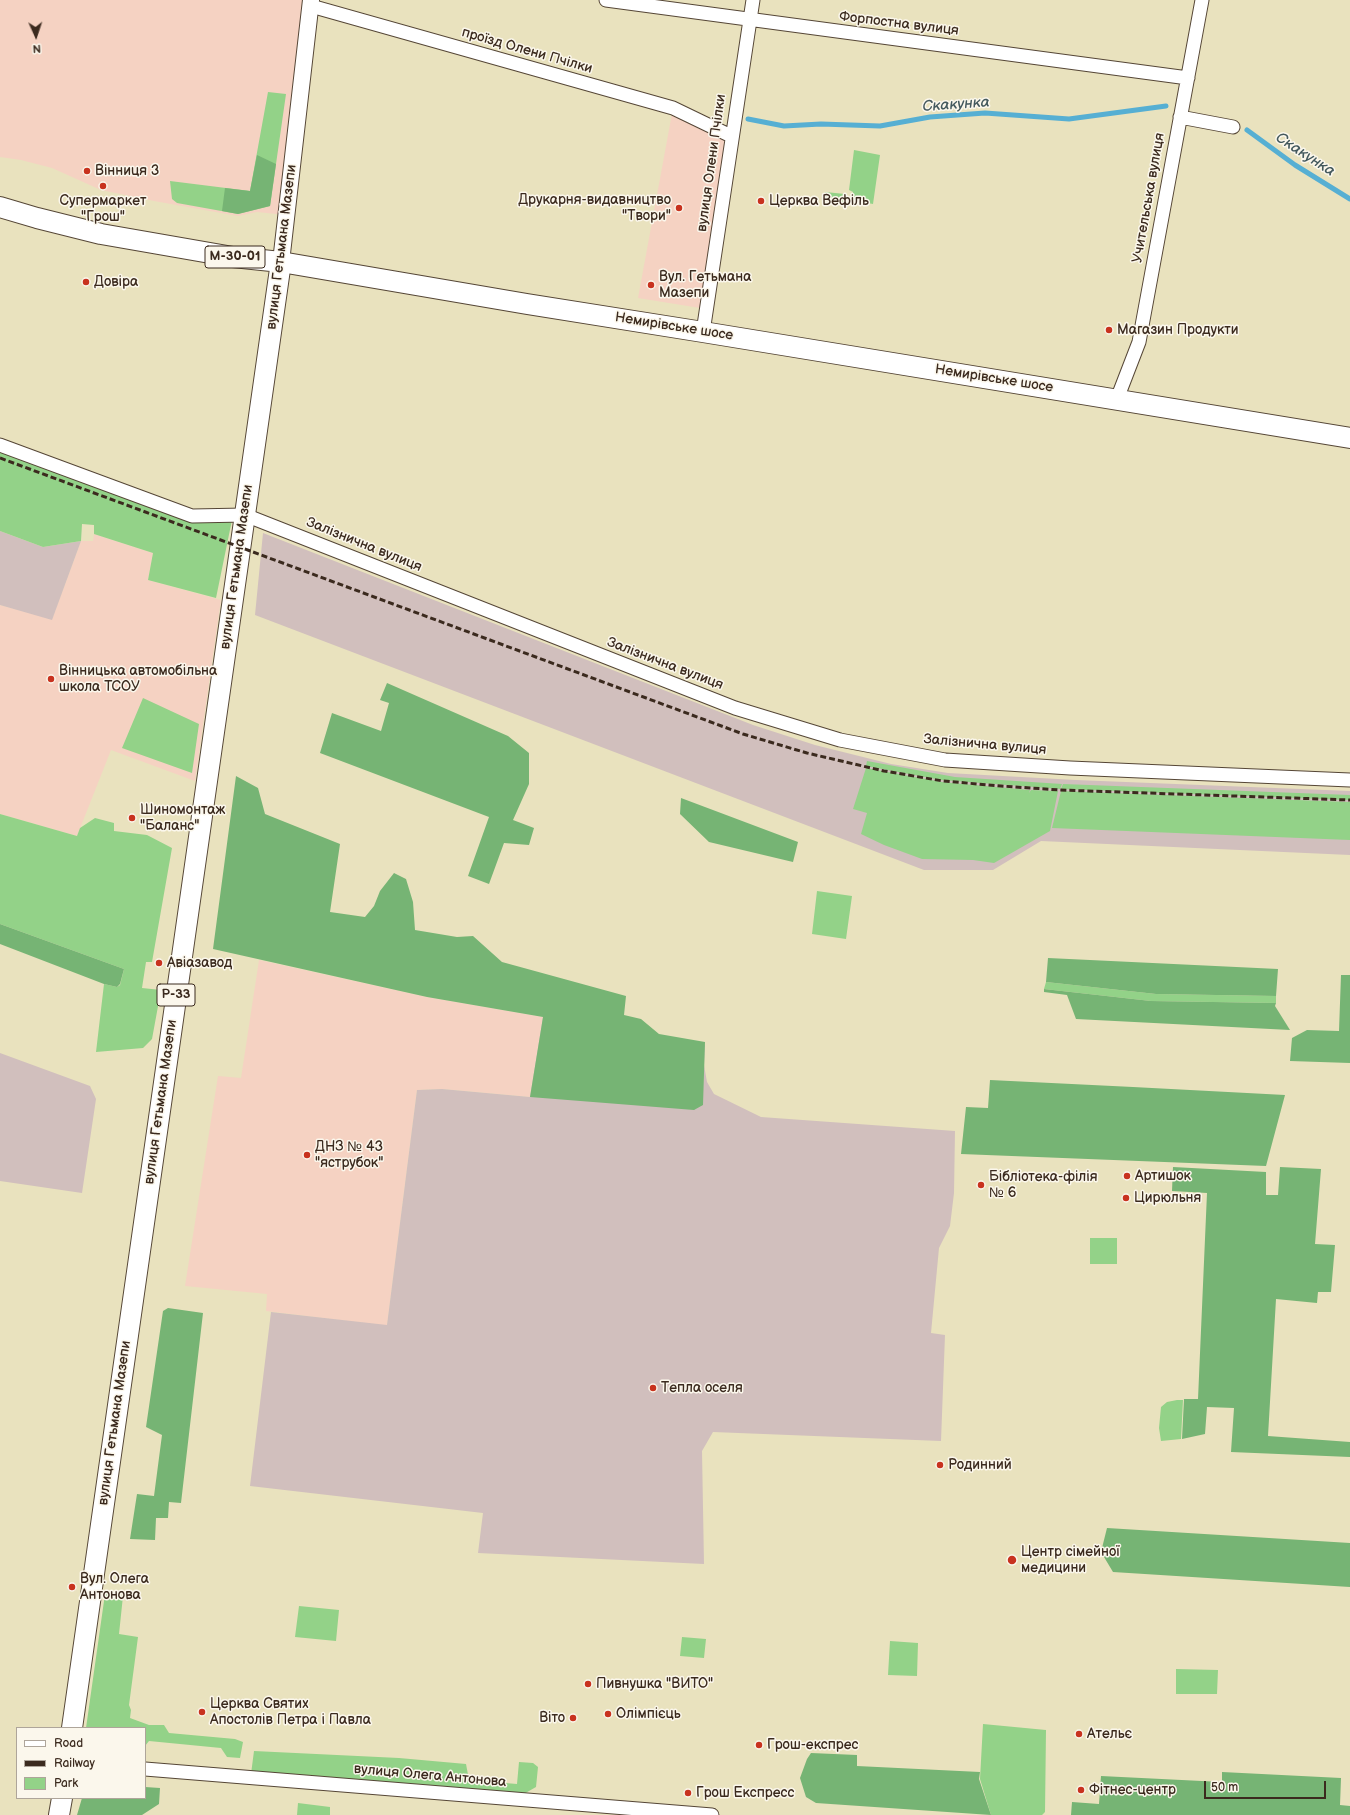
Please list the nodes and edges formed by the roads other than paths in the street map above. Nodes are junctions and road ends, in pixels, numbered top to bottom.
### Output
1 (606, 0) edge
2 (753, 0) edge
3 (1202, 0) edge
4 (311, 3) edge
5 (750, 20) junction
6 (1188, 78) junction
7 (1180, 117) junction
8 (1233, 127) dead end
9 (731, 136) junction
10 (0, 206) edge
11 (281, 262) junction
12 (703, 332) junction
13 (1117, 399) junction
14 (1350, 438) edge
15 (0, 445) edge
16 (245, 515) junction
17 (1350, 780) edge
18 (72, 1727) edge
19 (146, 1769) edge
20 (62, 1799) edge
21 (60, 1815) edge
22 (712, 1815) edge

1 - 5 street, Форпостна вулиця
2 - 5 street, вулиця Олени Пчілки
3 - 6 street, Учительська вулиця
4 - 9 street, проїзд Олени Пчілки
4 - 11 street, вулиця Гетьмана Мазепи
5 - 6 street, Форпостна вулиця
5 - 9 street, вулиця Олени Пчілки
6 - 7 street, Учительська вулиця
7 - 8 street
7 - 13 street, Учительська вулиця
9 - 12 street, вулиця Олени Пчілки
10 - 11 main road, Немирівське шосе / М-30-01
11 - 12 main road, Немирівське шосе
11 - 16 main road, вулиця Гетьмана Мазепи / Р-33
12 - 13 main road, Немирівське шосе
13 - 14 main road, Немирівське шосе
15 - 16 street, Залізнична вулиця
16 - 17 street, Залізнична вулиця
16 - 18 main road, вулиця Гетьмана Мазепи / Р-33
19 - 22 street, вулиця Олега Антонова
20 - 21 main road

